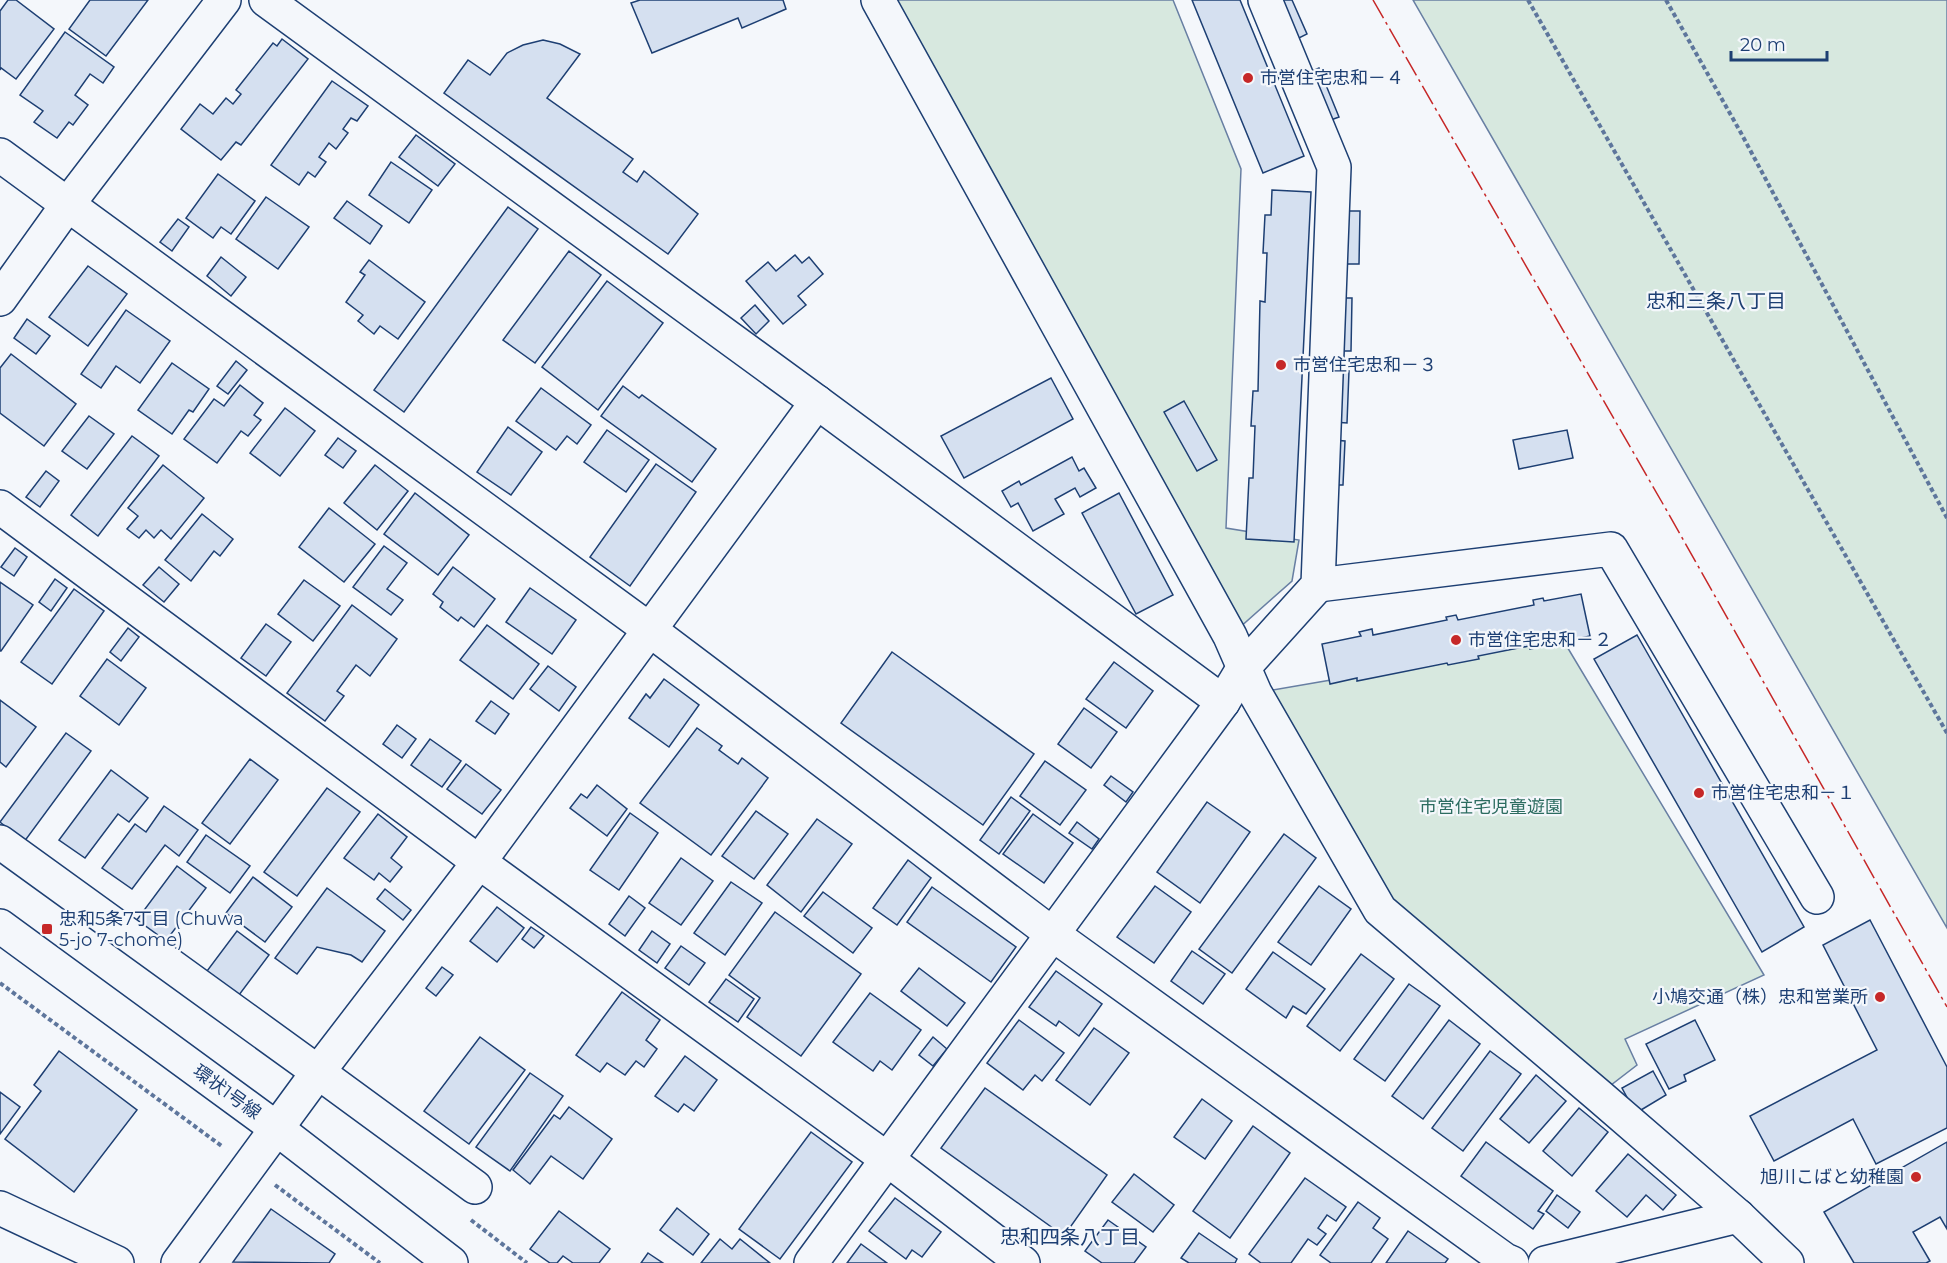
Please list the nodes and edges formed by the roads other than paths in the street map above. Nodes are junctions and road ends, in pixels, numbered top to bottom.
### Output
1 (224, 0) edge
2 (266, 0) edge
3 (878, 0) edge
4 (1265, 0) edge
5 (0, 154) edge
6 (68, 204) junction
7 (0, 299) edge
8 (817, 402) junction
9 (0, 507) edge
10 (1318, 585) junction
11 (650, 630) junction
12 (1244, 667) junction
13 (1223, 702) junction
14 (0, 842) edge
15 (479, 862) junction
16 (1817, 897) dead end
17 (0, 926) edge
18 (1051, 933) junction
19 (318, 1072) junction
20 (276, 1128) junction
21 (887, 1158) junction
22 (475, 1187) dead end
23 (0, 1208) edge
24 (1738, 1216) junction
25 (117, 1263) edge
26 (178, 1263) edge
27 (450, 1263) edge
28 (811, 1263) edge
29 (1023, 1263) edge
30 (1512, 1263) edge
31 (1545, 1263) edge
32 (1787, 1263) edge

1 - 6 street
2 - 8 street
3 - 12 street
4 - 10 street
5 - 6 street
6 - 7 street
6 - 11 street
8 - 11 street
8 - 13 street
9 - 15 street
10 - 12 street
10 - 16 street
11 - 15 street
11 - 18 street
12 - 13 street
12 - 24 street
13 - 18 street
14 - 19 street
15 - 19 street
15 - 21 street
17 - 20 street, 環状1号線
18 - 21 street
18 - 30 street
19 - 20 street
19 - 22 street
20 - 26 street
20 - 27 street, 環状1号線
21 - 28 street
21 - 29 street
23 - 25 street
24 - 31 street
24 - 32 street

